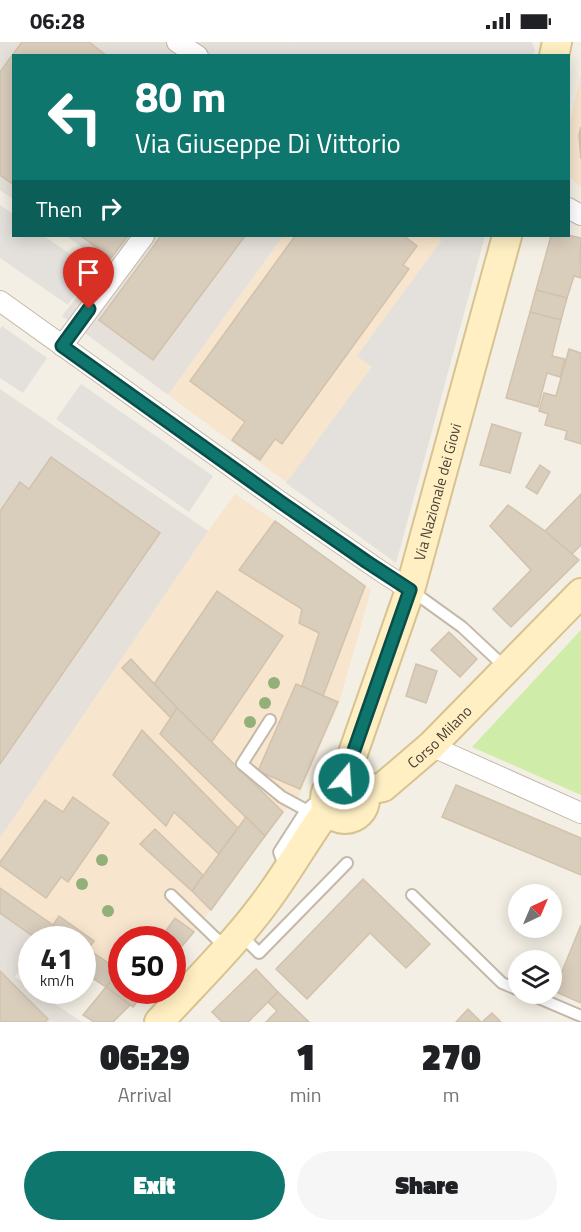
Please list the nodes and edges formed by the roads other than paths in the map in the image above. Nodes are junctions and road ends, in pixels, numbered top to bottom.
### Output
1 (177, 42) edge
2 (195, 54) edge
3 (143, 237) edge
4 (507, 237) edge
5 (0, 301) edge
6 (62, 346) junction
7 (581, 593) edge
8 (418, 595) junction
9 (507, 669) junction
10 (270, 720) dead end
11 (431, 746) junction
12 (336, 800) junction
13 (581, 813) edge
14 (347, 862) dead end
15 (280, 881) junction
16 (171, 895) dead end
17 (412, 895) dead end
18 (233, 941) junction
19 (508, 985) edge
20 (552, 1004) edge
21 (581, 1016) edge
22 (159, 1022) edge

1 - 2 street
3 - 6 street
4 - 8 main road, Via Nazionale dei Giovi
5 - 6 street
6 - 8 street
7 - 9 main road, Corso Milano
8 - 9 lane
8 - 12 main road, Via Nazionale dei Giovi
9 - 11 main road, Corso Milano
10 - 12 lane
11 - 12 main road, Corso Milano
11 - 13 street
12 - 15 main road, Via Nazionale dei Giovi
12 - 15 lane, Via Nazionale dei Giovi
14 - 18 lane
15 - 18 main road, Via Nazionale dei Giovi
16 - 18 lane
17 - 19 lane
18 - 22 main road, Via Nazionale dei Giovi
20 - 21 lane

